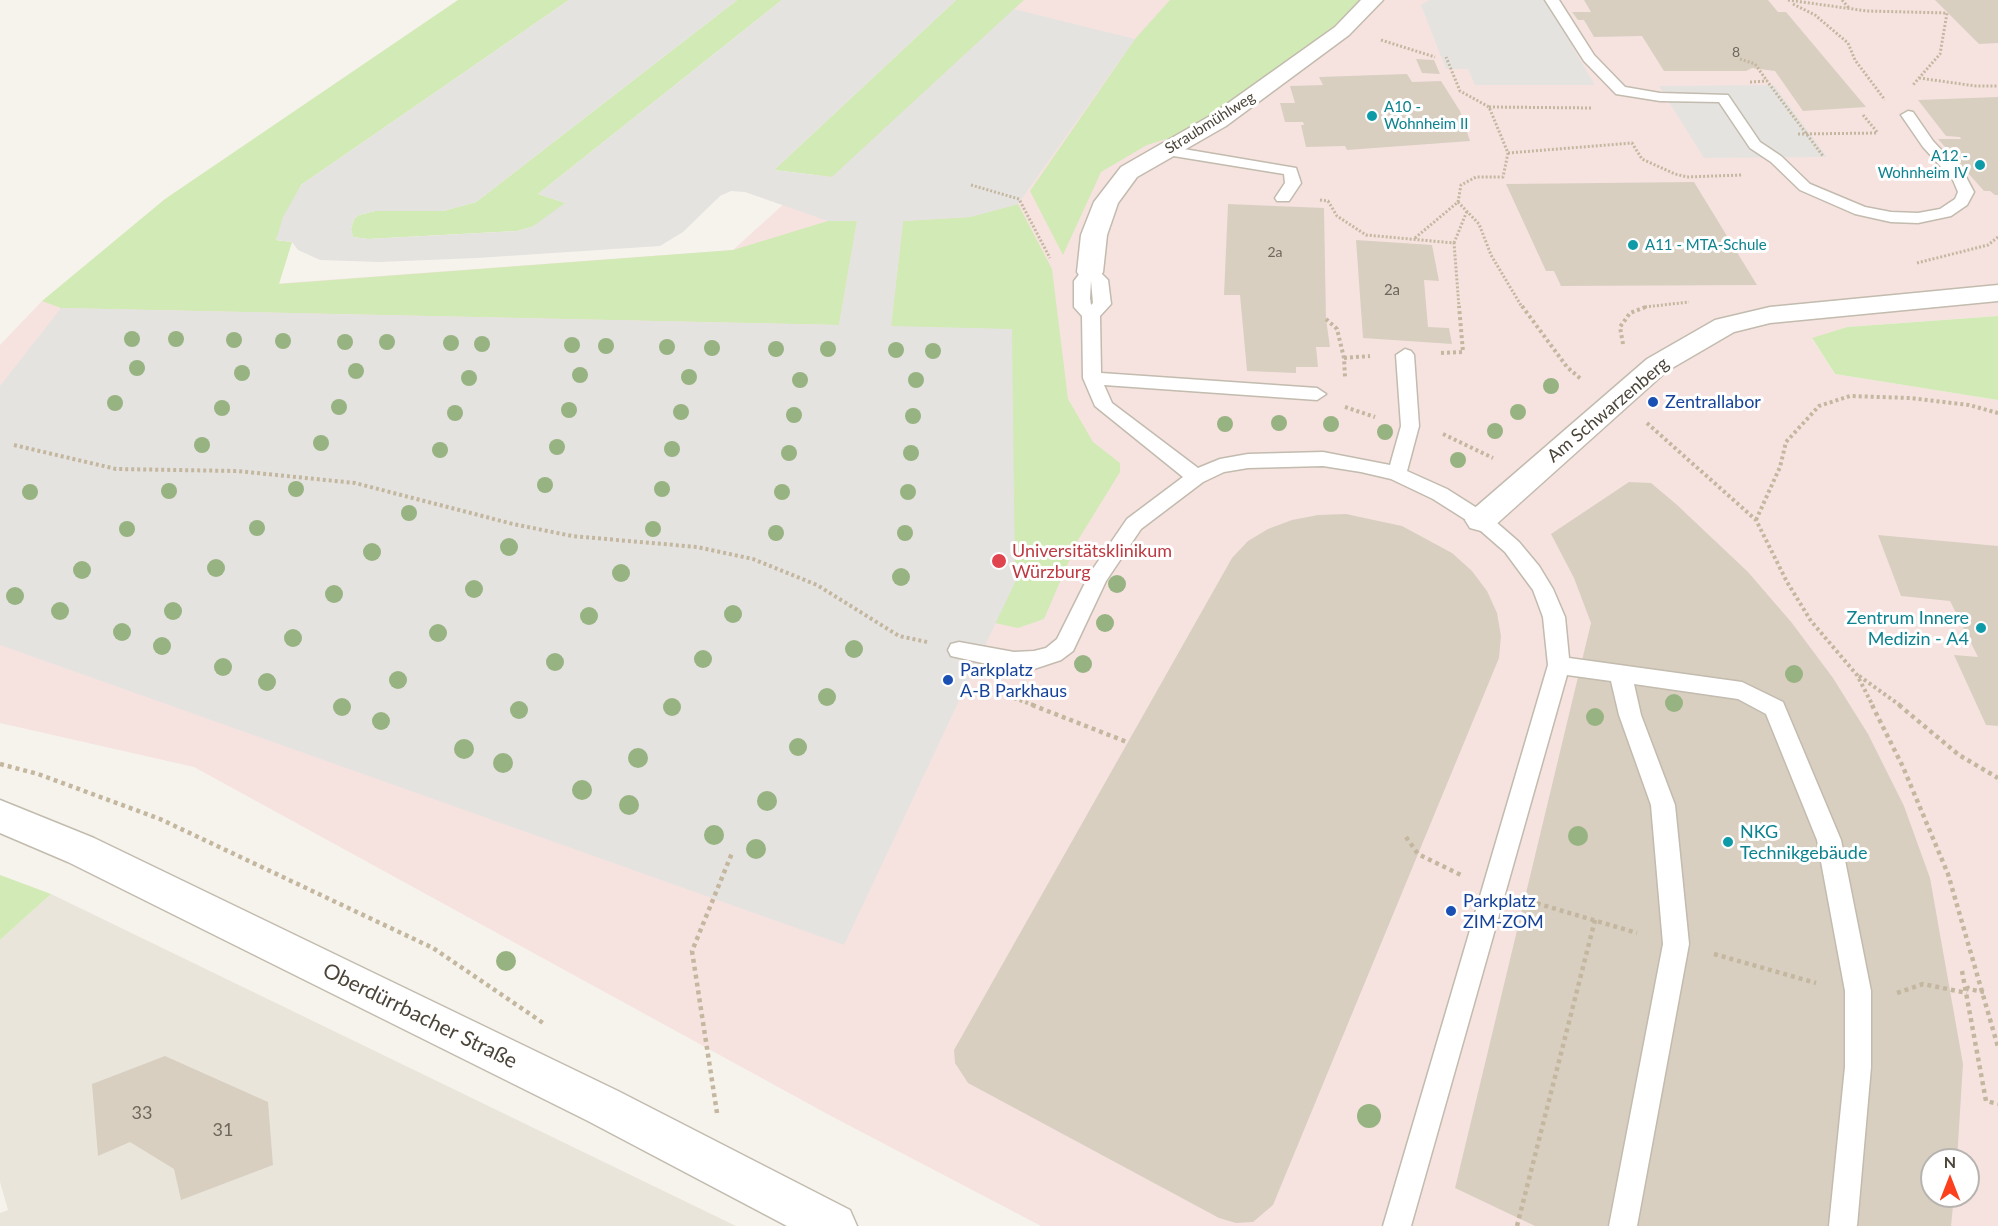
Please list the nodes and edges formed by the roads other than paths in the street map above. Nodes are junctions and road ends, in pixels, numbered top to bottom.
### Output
1 (1373, 0) edge
2 (1552, 0) edge
3 (1908, 115) road end
4 (1166, 151) junction
5 (1283, 198) road end
6 (1090, 272) joint
7 (1998, 292) edge
8 (1405, 355) dead end
9 (1092, 378) junction
10 (1317, 394) dead end
11 (1397, 474) junction
12 (1196, 477) junction
13 (1481, 520) junction
14 (959, 650) road end
15 (1559, 665) junction
16 (1622, 676) junction
17 (0, 816) edge
18 (829, 1225) edge
19 (1397, 1226) edge
20 (1623, 1226) edge
21 (1843, 1226) edge

1 - 4 street, Straubmühlweg
2 - 3 lane
4 - 5 lane
4 - 6 street, Straubmühlweg
6 - 9 lane, Straubmühlweg
7 - 13 street, Am Schwarzenberg
8 - 11 lane
9 - 10 lane
9 - 12 lane, Straubmühlweg
11 - 12 lane
11 - 13 lane
12 - 14 lane
13 - 15 lane
15 - 16 lane
15 - 19 lane
16 - 20 lane
16 - 21 lane
17 - 18 street, Oberdürrbacher Straße

